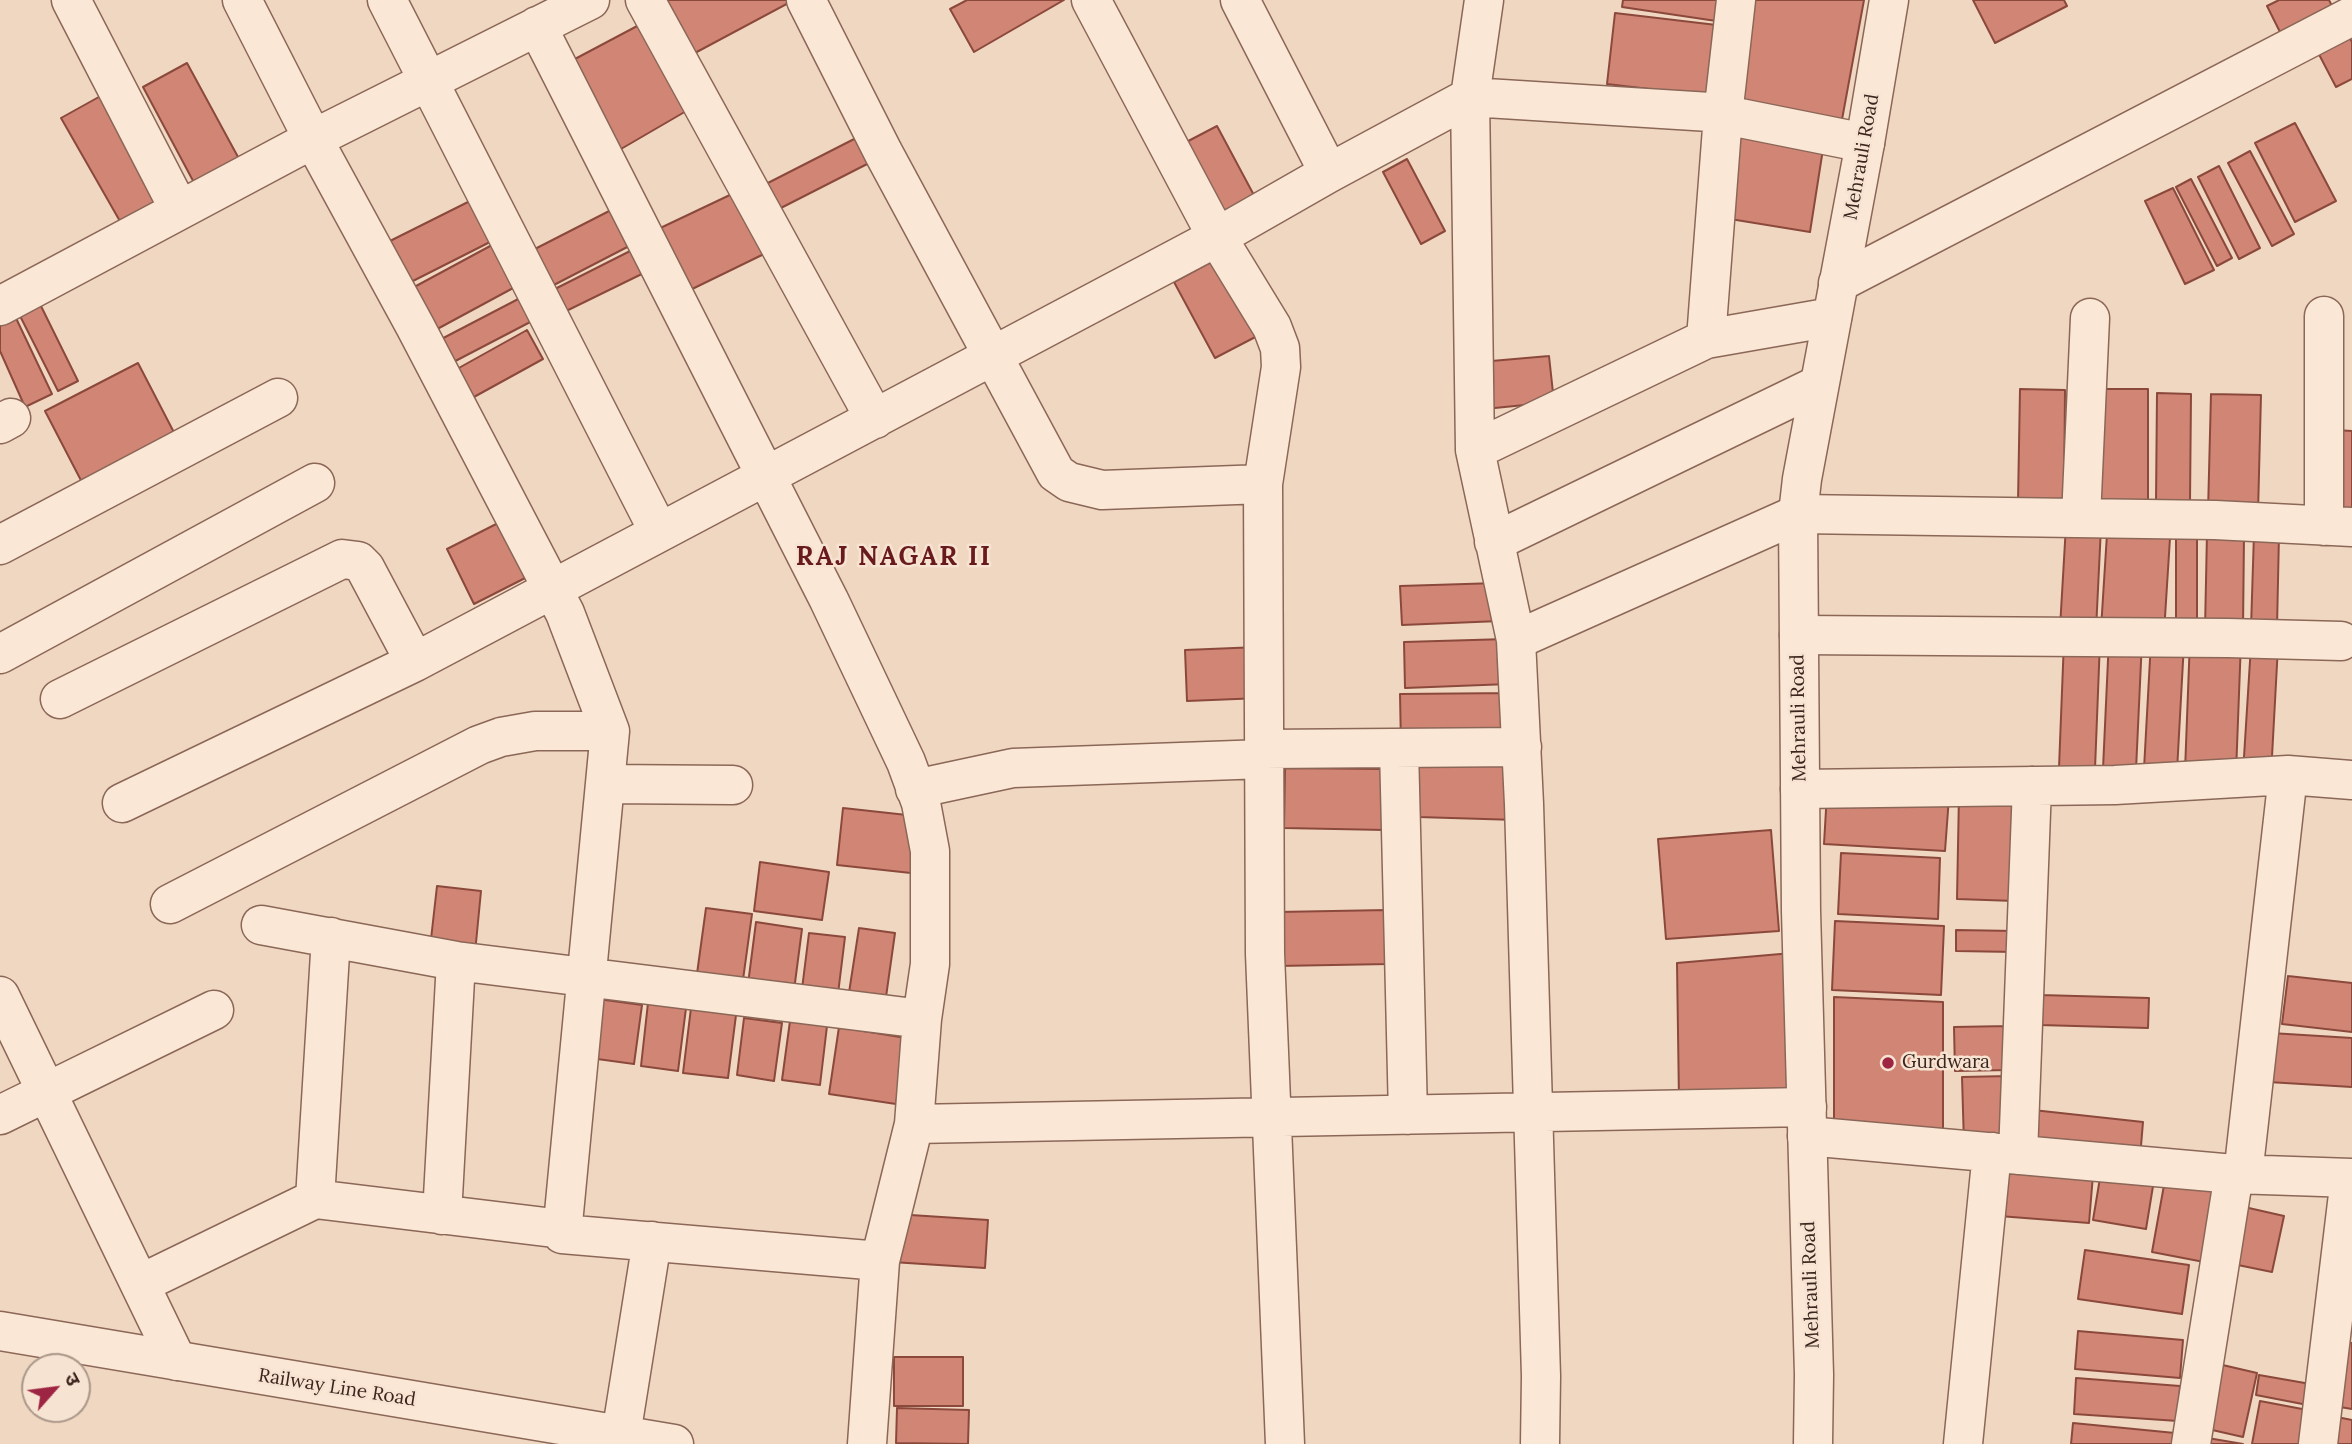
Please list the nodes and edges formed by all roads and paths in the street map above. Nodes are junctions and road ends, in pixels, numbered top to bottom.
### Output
1 (71, 0) edge
2 (242, 0) edge
3 (387, 0) edge
4 (590, 0) edge
5 (645, 0) edge
6 (806, 0) edge
7 (1091, 0) edge
8 (1240, 0) edge
9 (1484, 0) edge
10 (1736, 0) edge
11 (1889, 0) edge
12 (2352, 16) edge
13 (537, 26) junction
14 (428, 81) junction
15 (1470, 97) junction
16 (1723, 115) junction
17 (313, 139) junction
18 (1865, 143) junction
19 (1329, 173) junction
20 (179, 209) junction
21 (1217, 237) junction
22 (1835, 300) junction
23 (0, 306) edge
24 (2325, 316) dead end
25 (2090, 318) dead end
26 (1706, 340) junction
27 (993, 356) junction
28 (1818, 385) junction
29 (278, 398) dead end
30 (875, 419) junction
31 (1475, 450) junction
32 (764, 475) junction
33 (315, 483) dead end
34 (1263, 484) junction
35 (1798, 514) junction
36 (2081, 518) junction
37 (2338, 526) edge
38 (659, 532) junction
39 (1494, 542) junction
40 (0, 545) edge
41 (553, 589) junction
42 (1798, 635) junction
43 (1516, 640) junction
44 (2341, 641) dead end
45 (0, 654) edge
46 (415, 662) junction
47 (60, 699) dead end
48 (610, 731) junction
49 (1522, 747) junction
50 (1399, 748) junction
51 (1264, 754) junction
52 (2288, 775) junction
53 (2352, 780) edge
54 (605, 784) junction
55 (733, 785) dead end
56 (2032, 786) junction
57 (915, 789) junction
58 (1800, 789) junction
59 (122, 803) dead end
60 (170, 904) dead end
61 (261, 925) dead end
62 (331, 937) junction
63 (456, 961) junction
64 (586, 979) junction
65 (0, 996) edge
66 (214, 1010) dead end
67 (922, 1018) junction
68 (47, 1092) junction
69 (1533, 1114) junction
70 (0, 1115) edge
71 (1408, 1115) junction
72 (1272, 1117) junction
73 (1807, 1121) junction
74 (915, 1124) junction
75 (2005, 1154) junction
76 (2239, 1175) junction
77 (2351, 1178) edge
78 (315, 1199) junction
79 (442, 1214) junction
80 (562, 1229) junction
81 (652, 1241) junction
82 (880, 1261) junction
83 (140, 1284) junction
84 (0, 1331) edge
85 (177, 1361) junction
86 (621, 1435) junction
87 (674, 1444) edge
88 (867, 1444) edge
89 (1285, 1444) edge
90 (1540, 1444) edge
91 (1813, 1444) edge
92 (1964, 1444) edge
93 (2192, 1444) edge
94 (2318, 1444) edge

1 - 20 street
2 - 17 street
3 - 14 street
4 - 13 street
5 - 30 street
6 - 27 street
7 - 21 street
8 - 19 street
9 - 15 street
10 - 16 street
11 - 18 street, Mehrauli Road
12 - 22 street
13 - 14 street
13 - 32 street
14 - 17 street
14 - 38 street
15 - 16 street
15 - 19 street
15 - 31 street
16 - 18 street
16 - 26 street
17 - 20 street
17 - 41 street
18 - 22 street, Mehrauli Road
19 - 21 street
20 - 23 street
21 - 27 street
21 - 34 street
22 - 26 street
22 - 28 street, Mehrauli Road
24 - 37 street
25 - 36 street
26 - 31 street
27 - 30 street
27 - 34 street
28 - 35 street, Mehrauli Road
28 - 39 street
29 - 40 street
30 - 32 street
31 - 39 street
32 - 38 street
32 - 57 street
33 - 45 street
34 - 51 street
35 - 36 street
35 - 42 street, Mehrauli Road
35 - 43 street
36 - 37 street
38 - 41 street
39 - 43 street
41 - 46 street
41 - 48 street
42 - 44 street
42 - 58 street, Mehrauli Road
43 - 49 street
46 - 47 street
46 - 59 street
48 - 54 street
48 - 60 street
49 - 50 street
49 - 69 street
50 - 51 street
50 - 71 street
51 - 57 street
51 - 72 street
52 - 53 street
52 - 56 street
52 - 76 street
54 - 55 street
54 - 64 street
56 - 58 street
56 - 75 street
57 - 67 street
58 - 73 street, Mehrauli Road
61 - 62 street
62 - 63 street
62 - 78 street
63 - 64 street
63 - 79 street
64 - 67 street
64 - 80 street
65 - 68 street
66 - 68 street
67 - 74 street
68 - 70 street
68 - 83 street
69 - 71 street
69 - 73 street
69 - 90 street
71 - 72 street
72 - 74 street
72 - 89 street
73 - 75 street
73 - 91 street, Mehrauli Road
74 - 82 street
75 - 76 street
75 - 92 street
76 - 77 street
76 - 93 street
77 - 94 street
78 - 79 street
78 - 83 street
79 - 80 street
80 - 81 street
81 - 82 street
81 - 86 street
82 - 88 street
83 - 85 street
84 - 85 street, Railway Line Road
85 - 86 street, Railway Line Road
86 - 87 street, Railway Line Road

